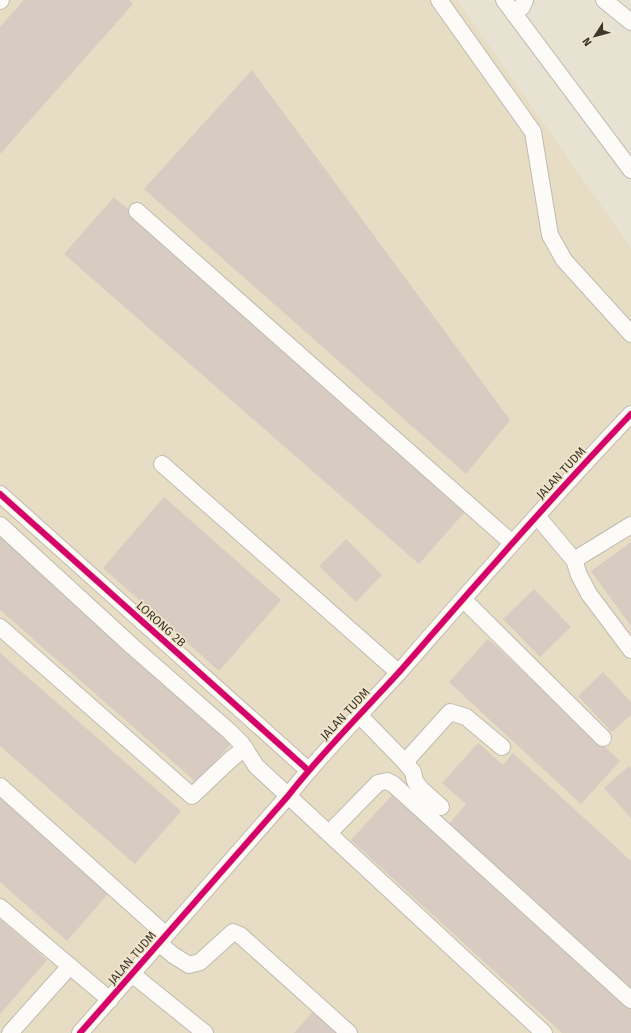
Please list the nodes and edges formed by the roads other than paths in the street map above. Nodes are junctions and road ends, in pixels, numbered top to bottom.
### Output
1 (439, 0) edge
2 (504, 0) edge
3 (525, 0) edge
4 (604, 0) edge
5 (514, 14) junction
6 (631, 22) edge
7 (631, 170) edge
8 (137, 211) dead end
9 (631, 334) edge
10 (631, 414) edge
11 (162, 464) dead end
12 (0, 494) edge
13 (537, 516) junction
14 (0, 525) edge
15 (631, 525) edge
16 (512, 543) junction
17 (574, 560) junction
18 (463, 599) junction
19 (0, 627) edge
20 (631, 650) edge
21 (398, 672) junction
22 (360, 716) junction
23 (603, 738) dead end
24 (502, 747) dead end
25 (245, 748) junction
26 (405, 762) junction
27 (308, 770) junction
28 (0, 786) edge
29 (288, 796) junction
30 (441, 807) dead end
31 (329, 833) junction
32 (0, 907) edge
33 (163, 939) junction
34 (70, 966) junction
35 (132, 974) junction
36 (110, 1000) junction
37 (631, 1000) edge
38 (201, 1032) edge
39 (10, 1033) edge
40 (80, 1033) edge
41 (349, 1033) edge
42 (544, 1033) edge

1 - 9 street
2 - 5 street
3 - 5 street
4 - 6 street
5 - 7 street
8 - 16 street
10 - 13 street, JALAN TUDM
11 - 21 street
12 - 27 street, LORONG 2B
13 - 16 street, JALAN TUDM
13 - 17 street
14 - 25 street
15 - 17 street
16 - 18 street, JALAN TUDM
17 - 20 street
18 - 21 street, JALAN TUDM
18 - 23 street
19 - 25 street
21 - 22 street, JALAN TUDM
22 - 26 street
22 - 27 street, JALAN TUDM
24 - 26 street
25 - 29 street
26 - 30 street
27 - 29 street, JALAN TUDM
28 - 33 street
29 - 31 street
29 - 33 street, JALAN TUDM
31 - 37 street
31 - 42 street
32 - 34 street
33 - 35 street, JALAN TUDM
33 - 41 street
34 - 36 street
34 - 39 street
35 - 36 street, JALAN TUDM
35 - 38 street
36 - 40 street, JALAN TUDM

